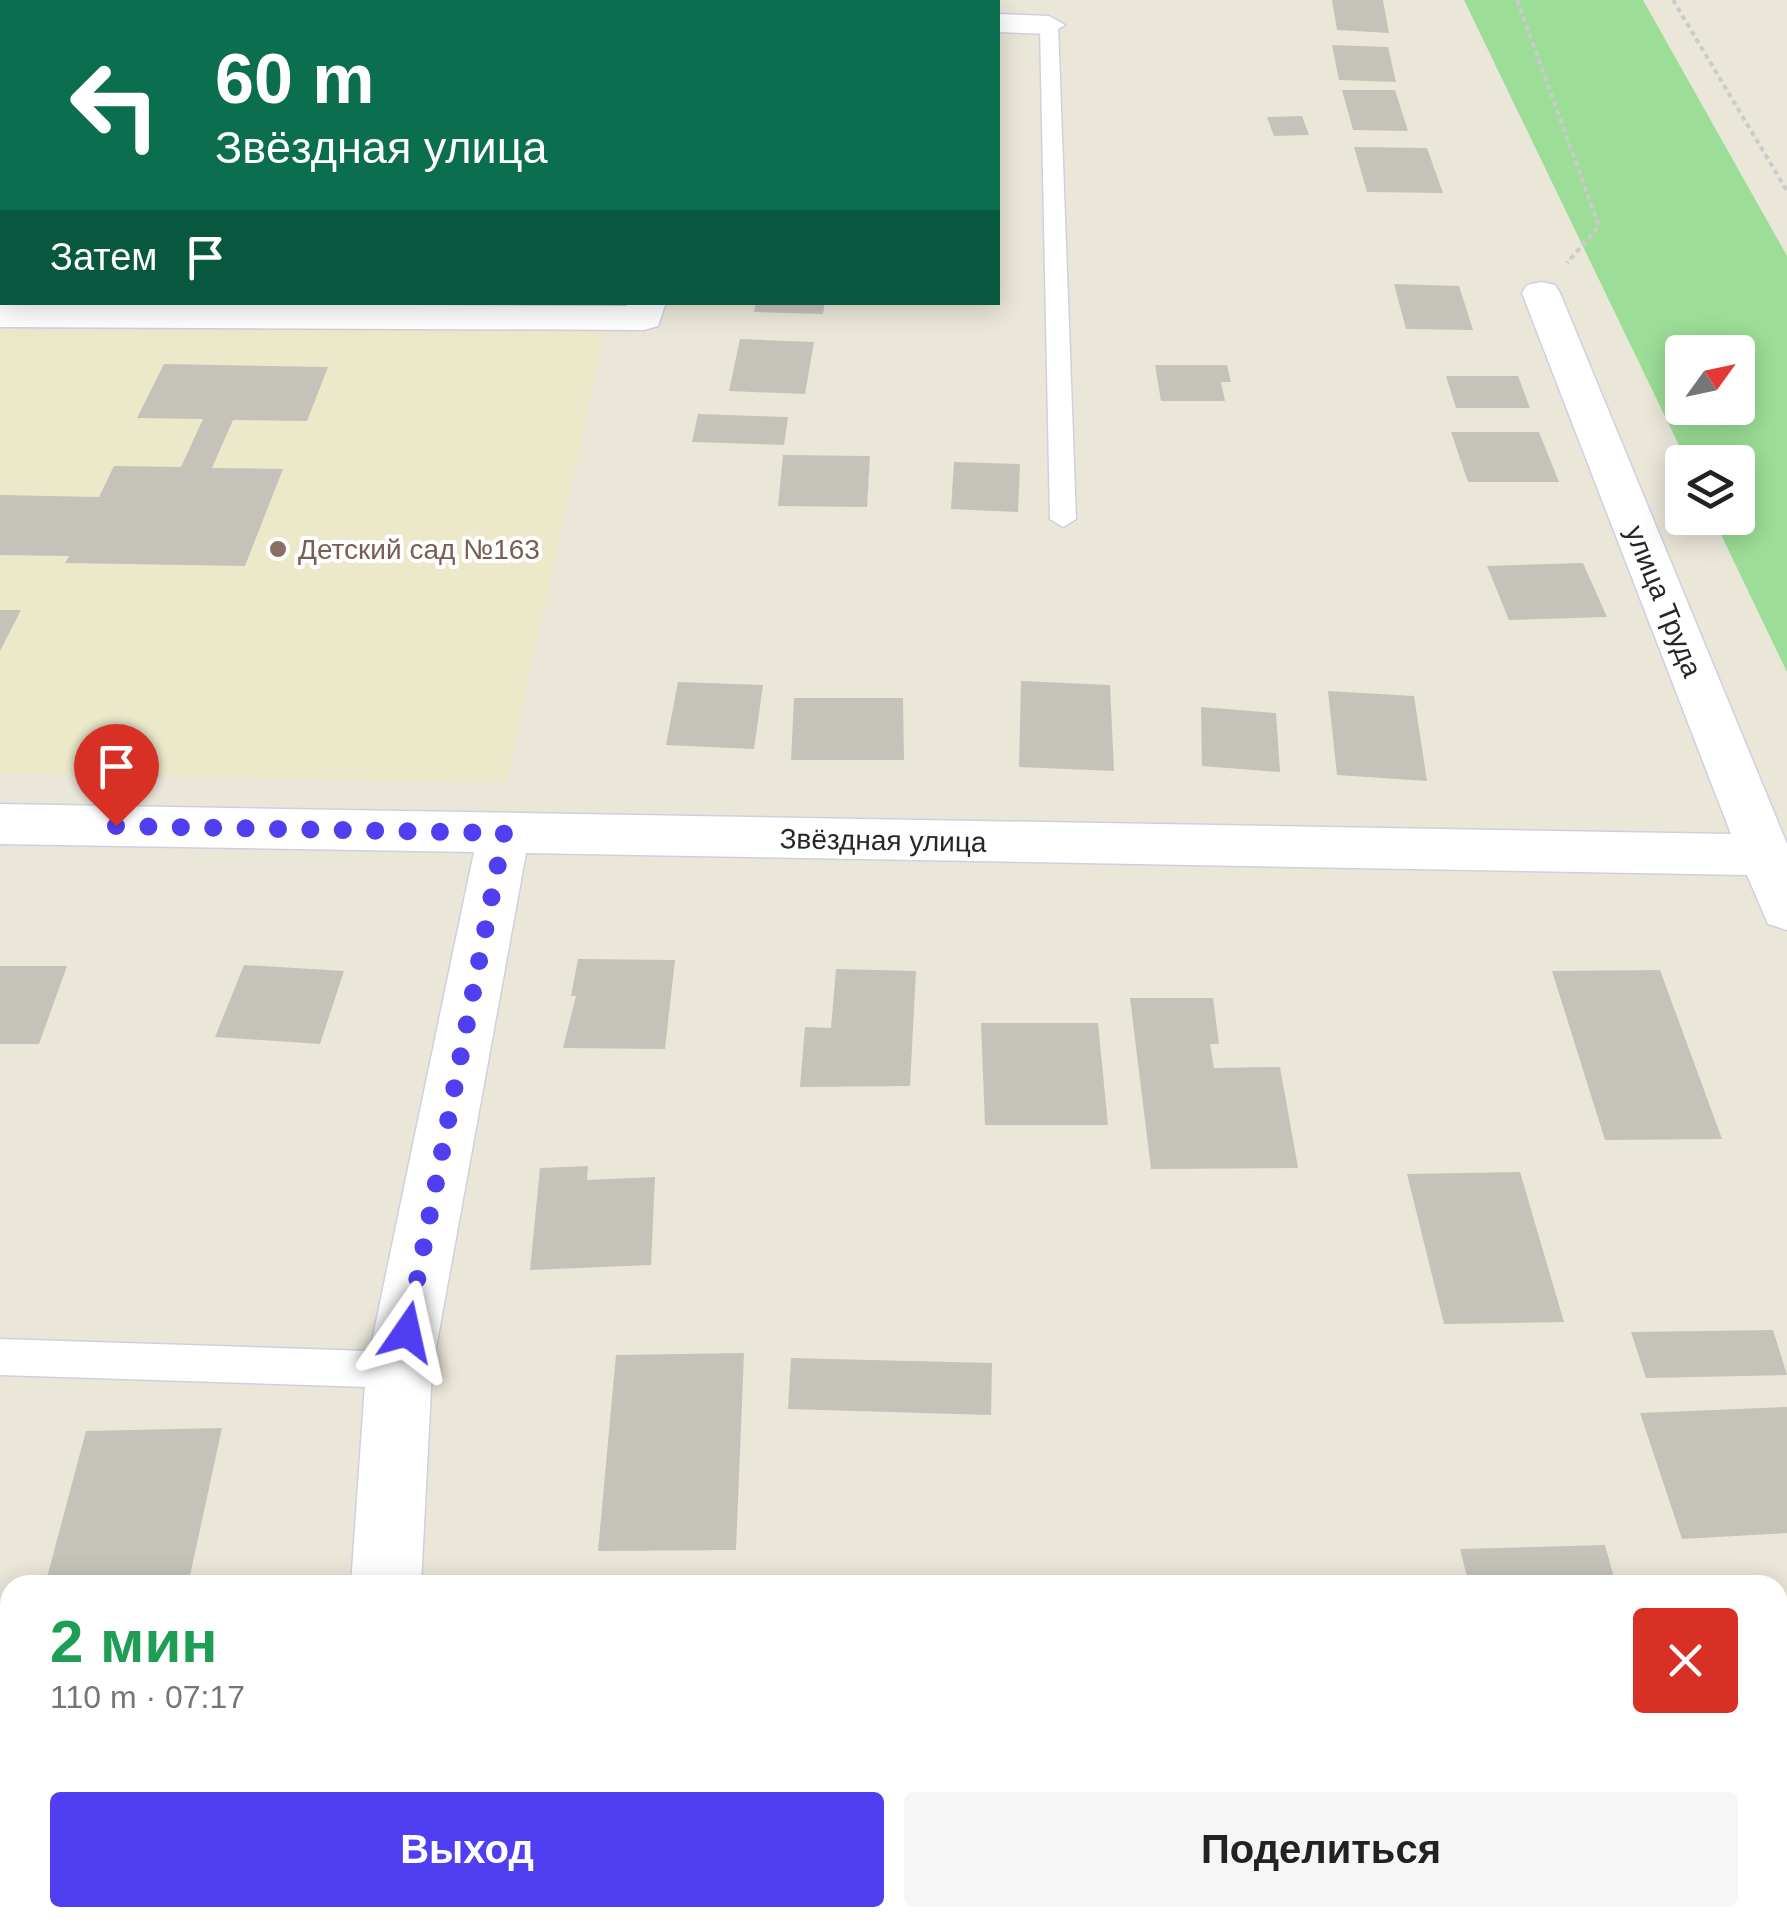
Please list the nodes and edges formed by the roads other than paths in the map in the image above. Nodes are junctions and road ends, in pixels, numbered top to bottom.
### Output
1 (1000, 23) edge
2 (1049, 26) joint
3 (1541, 293) road end
4 (216, 309) edge
5 (646, 310) edge
6 (0, 315) edge
7 (1063, 518) dead end
8 (0, 824) edge
9 (504, 833) junction
10 (1765, 855) junction
11 (1787, 909) edge
12 (0, 1357) edge
13 (400, 1370) junction
14 (387, 1575) edge

1 - 2 street
2 - 7 lane
3 - 10 street, улица Труда
4 - 5 street
4 - 6 street
8 - 9 street, Звёздная улица
9 - 10 street, Звёздная улица
9 - 13 street
10 - 11 street, улица Труда
12 - 13 lane
13 - 14 street

